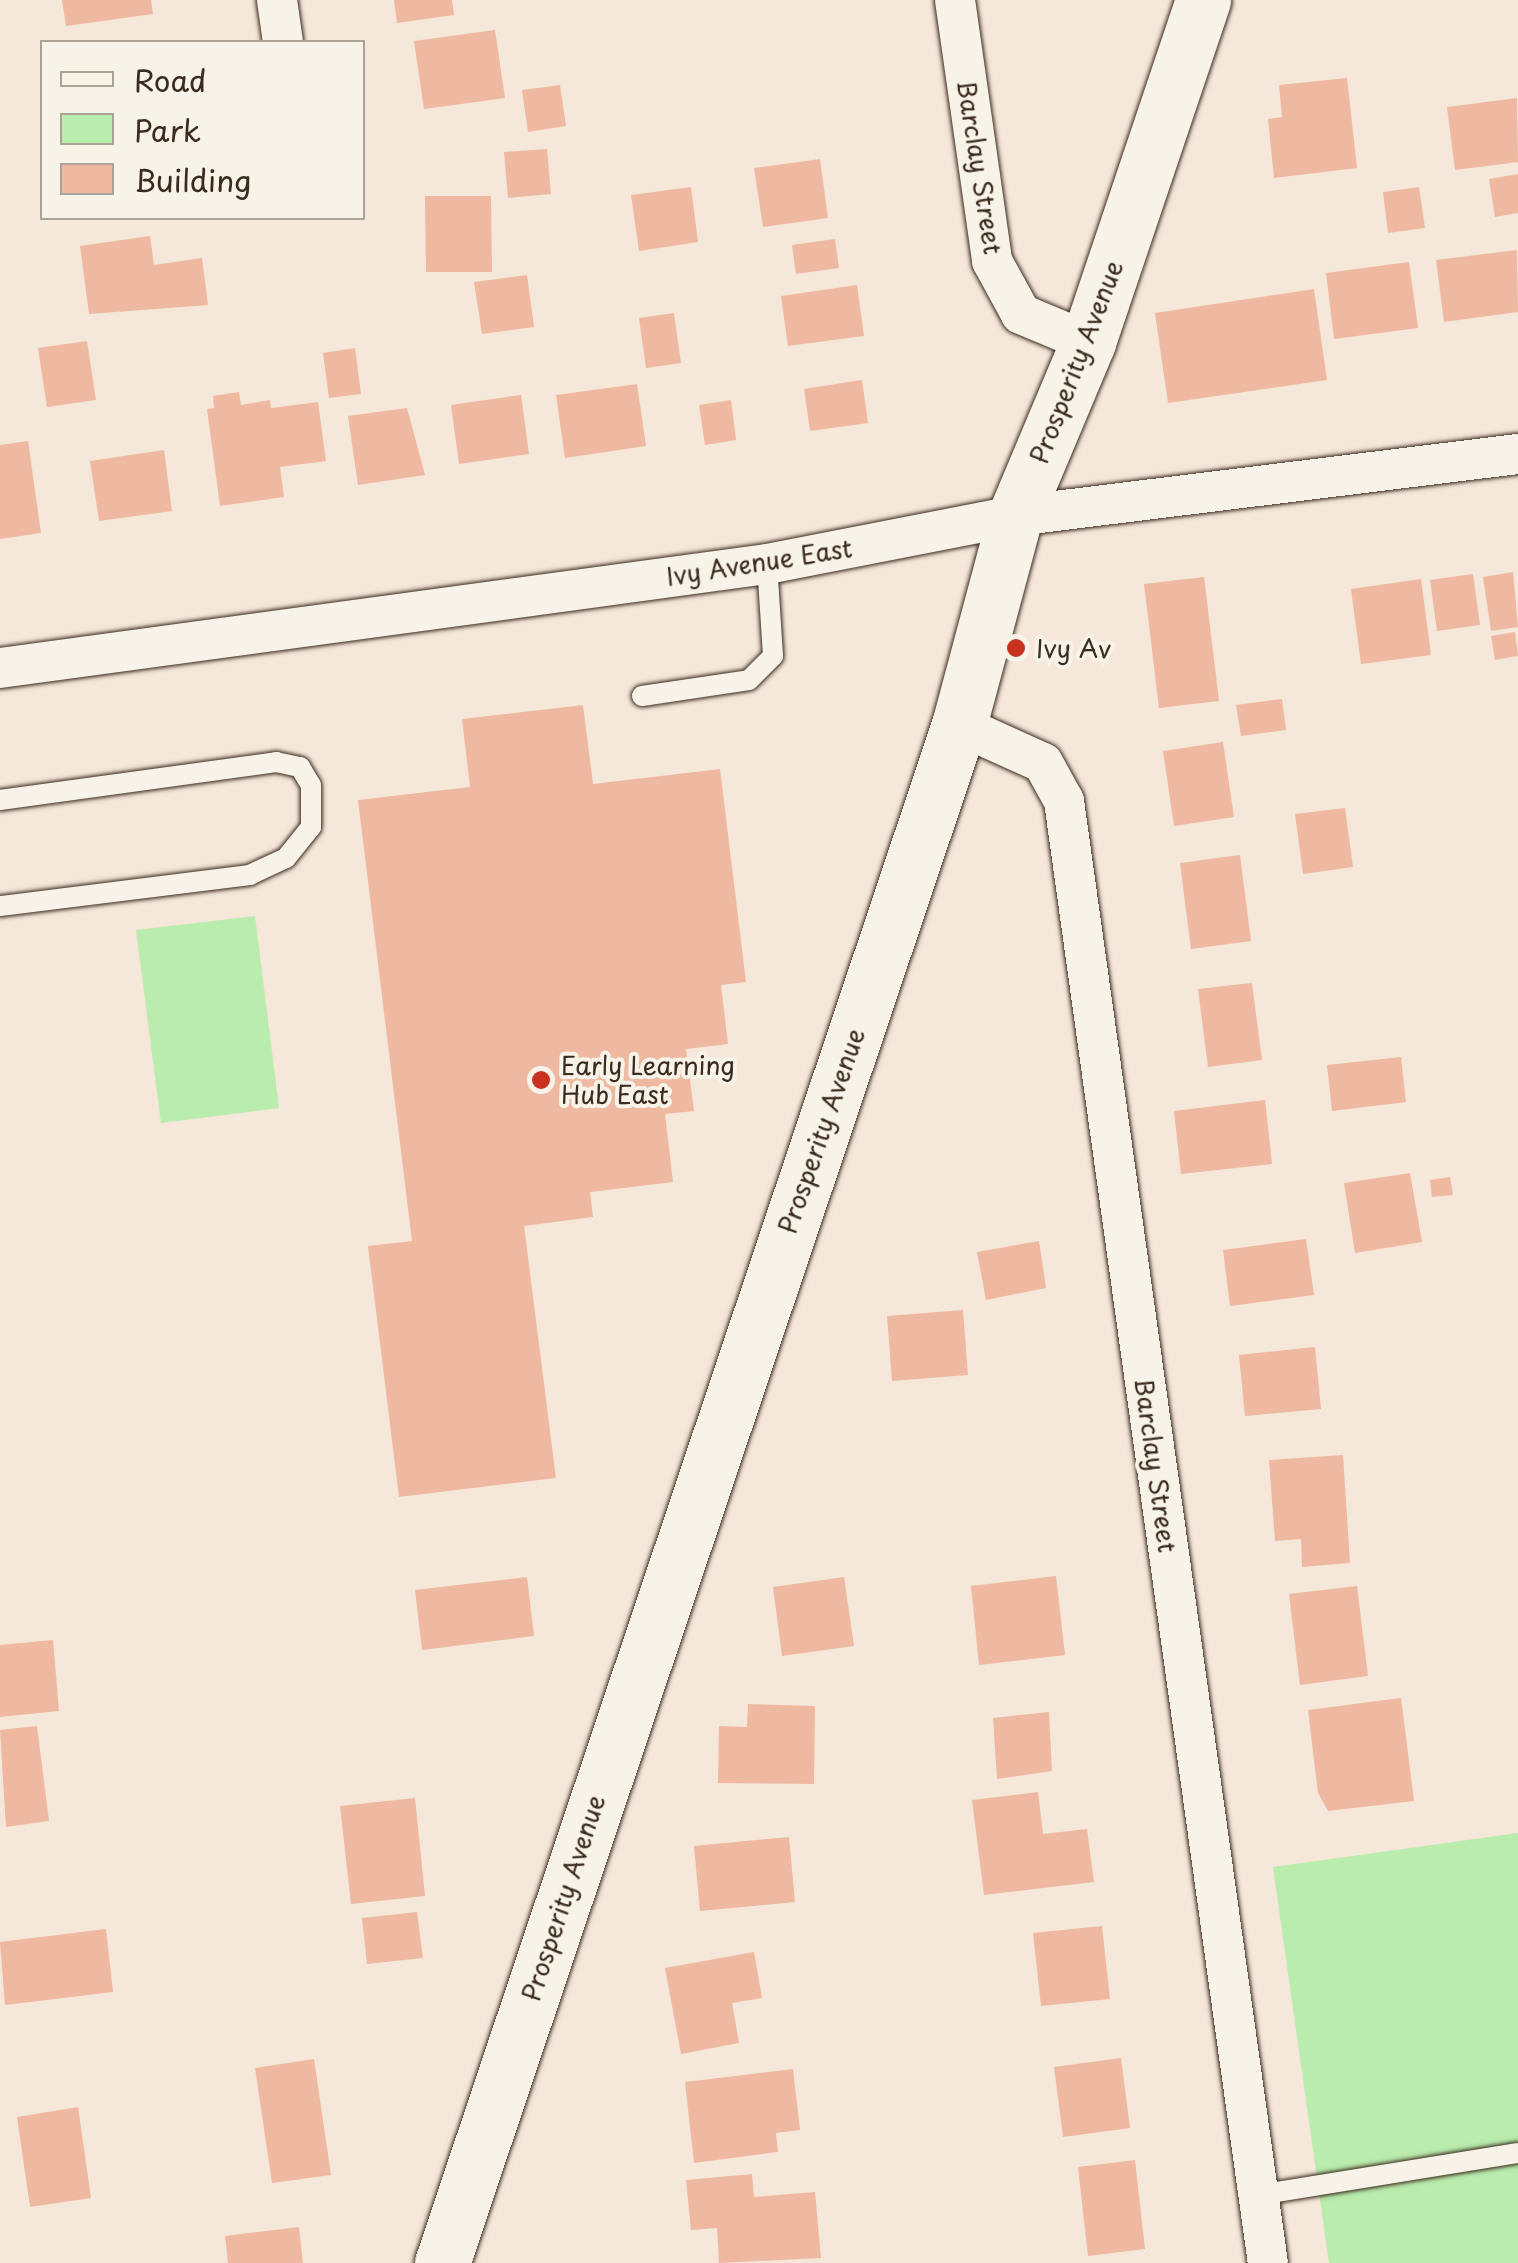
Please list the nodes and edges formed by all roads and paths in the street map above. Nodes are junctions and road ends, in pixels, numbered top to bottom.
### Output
1 (277, 0) edge
2 (955, 0) edge
3 (1203, 0) edge
4 (283, 40) edge
5 (1088, 342) junction
6 (1518, 454) edge
7 (1015, 516) junction
8 (767, 564) junction
9 (0, 668) edge
10 (642, 696) dead end
11 (959, 725) junction
12 (0, 800) edge
13 (0, 906) edge
14 (1518, 2153) edge
15 (1258, 2195) junction
16 (442, 2263) edge
17 (1268, 2263) edge

1 - 4 street
2 - 5 street, Barclay Street
3 - 5 street, Prosperity Avenue
5 - 7 street, Prosperity Avenue
6 - 7 street, Ivy Avenue East
7 - 8 street, Ivy Avenue East
7 - 11 street, Prosperity Avenue
8 - 9 street, Ivy Avenue East
8 - 10 lane
11 - 15 street, Barclay Street
11 - 16 street, Prosperity Avenue
12 - 13 lane
14 - 15 lane
15 - 17 street, Barclay Street

